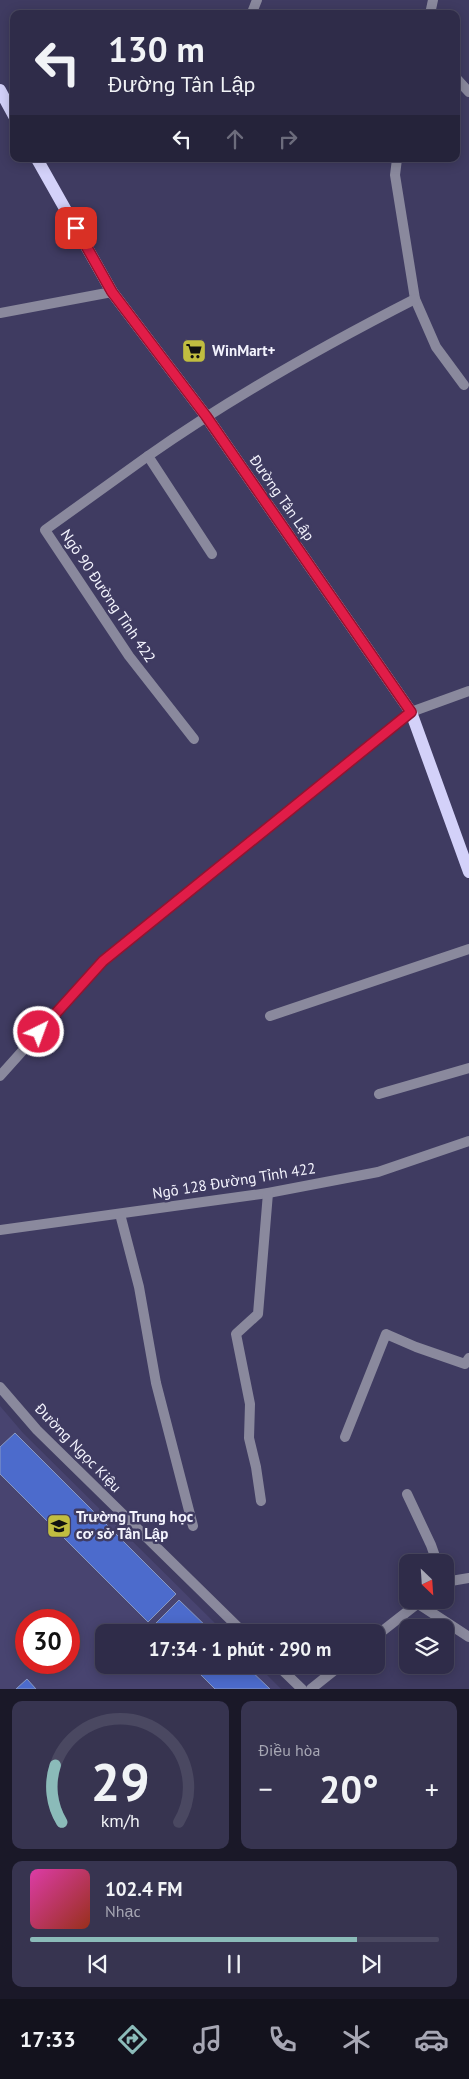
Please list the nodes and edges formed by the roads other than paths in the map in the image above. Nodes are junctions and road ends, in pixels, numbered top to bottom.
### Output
1 (460, 82) edge
2 (0, 90) edge
3 (469, 92) edge
4 (10, 109) edge
5 (39, 162) edge
6 (397, 162) edge
7 (112, 292) junction
8 (415, 299) junction
9 (0, 313) edge
10 (464, 385) dead end
11 (206, 416) junction
12 (148, 456) junction
13 (212, 554) dead end
14 (469, 691) edge
15 (411, 712) junction
16 (194, 739) dead end
17 (469, 872) edge
18 (469, 949) edge
19 (270, 1016) dead end
20 (469, 1068) edge
21 (0, 1076) edge
22 (379, 1094) dead end
23 (469, 1141) edge
24 (268, 1193) junction
25 (120, 1214) junction
26 (0, 1230) edge
27 (469, 1358) edge
28 (0, 1387) edge
29 (345, 1437) dead end
30 (407, 1494) dead end
31 (261, 1501) dead end
32 (193, 1526) dead end
33 (434, 1554) edge
34 (469, 1578) edge
35 (454, 1580) edge
36 (410, 1609) edge
37 (429, 1609) edge
38 (235, 1624) edge
39 (385, 1629) edge
40 (469, 1637) edge
41 (286, 1674) edge
42 (330, 1674) edge
43 (302, 1689) edge
44 (311, 1689) edge

1 - 3 street
2 - 4 main road
5 - 7 main road, Đường Tân Lập
6 - 8 street
7 - 9 street
7 - 11 main road, Đường Tân Lập
8 - 10 street
8 - 11 street, Ngõ 90 Đường Tỉnh 422
11 - 12 street, Ngõ 90 Đường Tỉnh 422
11 - 15 main road, Đường Tân Lập
12 - 13 street
12 - 16 street, Ngõ 90 Đường Tỉnh 422
14 - 15 street
15 - 17 main road, Đường Tân Lập
15 - 21 street
18 - 19 street
20 - 22 street
23 - 24 street, Ngõ 128 Đường Tỉnh 422
24 - 25 street, Ngõ 128 Đường Tỉnh 422
24 - 31 street
25 - 26 street, Ngõ 128 Đường Tỉnh 422
25 - 32 street
27 - 29 street
28 - 38 street, Đường Ngọc Kiệu
30 - 33 street
34 - 35 street
36 - 39 street
37 - 40 street
41 - 43 street
42 - 44 street

